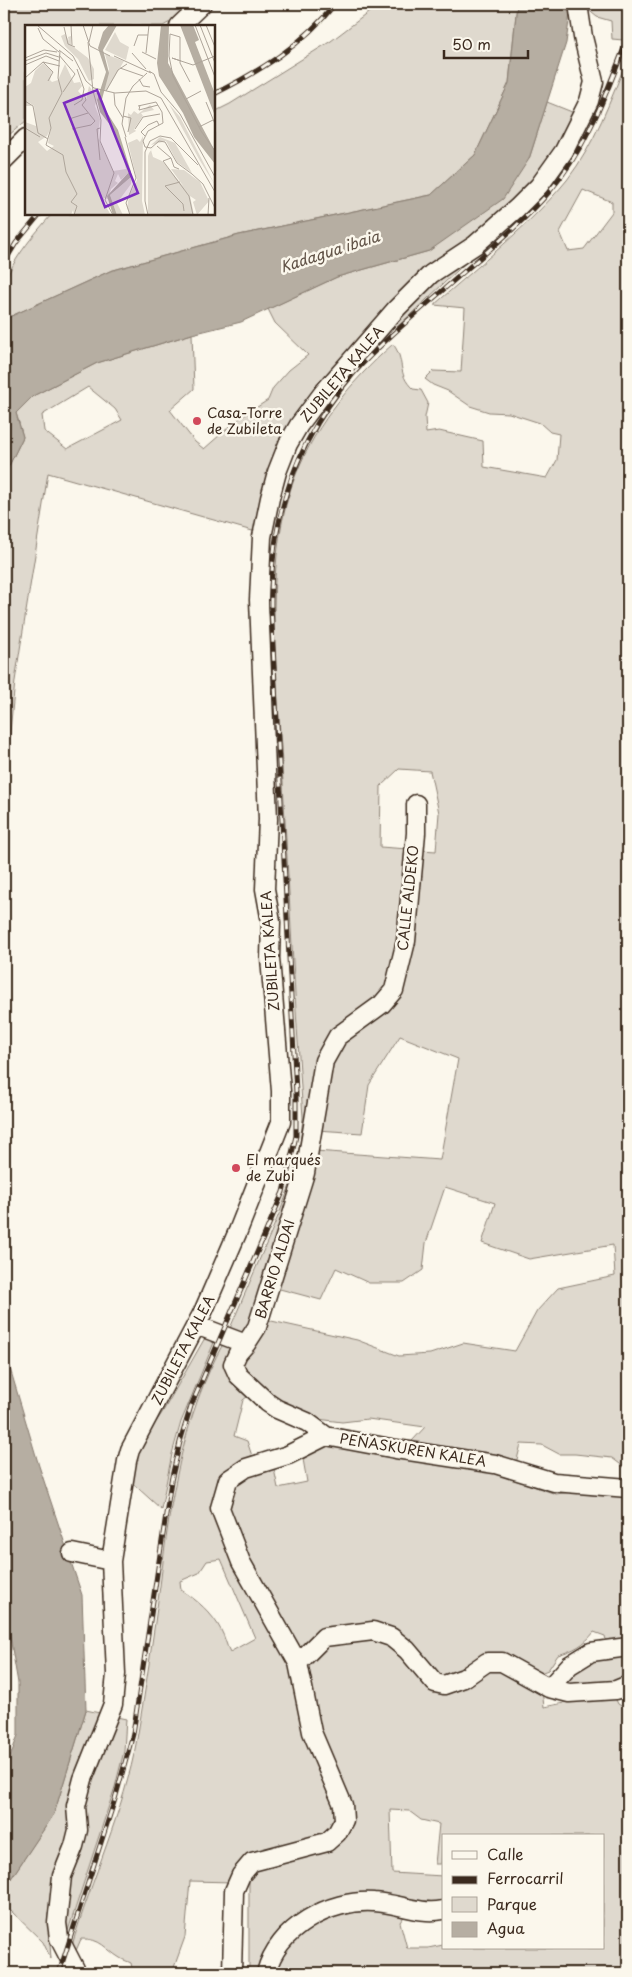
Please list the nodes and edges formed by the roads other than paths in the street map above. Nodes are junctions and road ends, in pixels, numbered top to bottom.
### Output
1 (202, 4) edge
2 (578, 4) edge
3 (180, 25) edge
4 (25, 139) edge
5 (4, 160) edge
6 (416, 804) dead end
7 (310, 1139) joint
8 (196, 1325) junction
9 (246, 1344) junction
10 (326, 1436) junction
11 (628, 1488) edge
12 (72, 1553) dead end
13 (111, 1561) junction
14 (628, 1647) edge
15 (298, 1663) junction
16 (628, 1685) edge
17 (549, 1688) junction
18 (442, 1910) edge
19 (74, 1973) edge
20 (232, 1973) edge
21 (266, 1973) edge

1 - 3 street
2 - 8 street, ZUBILETA KALEA
4 - 5 street
6 - 7 street, CALLE ALDEKO
7 - 9 street, BARRIO ALDAI
8 - 9 street
8 - 13 street, ZUBILETA KALEA
9 - 10 street, BARRIO ALDAI
10 - 11 street, PEÑASKUREN KALEA
10 - 15 street, PEÑASKUREN KALEA
12 - 13 street
13 - 19 street, ZUBILETA KALEA
14 - 17 street
15 - 17 street
15 - 20 street, PEÑASKUREN KALEA
16 - 17 street
18 - 21 street

